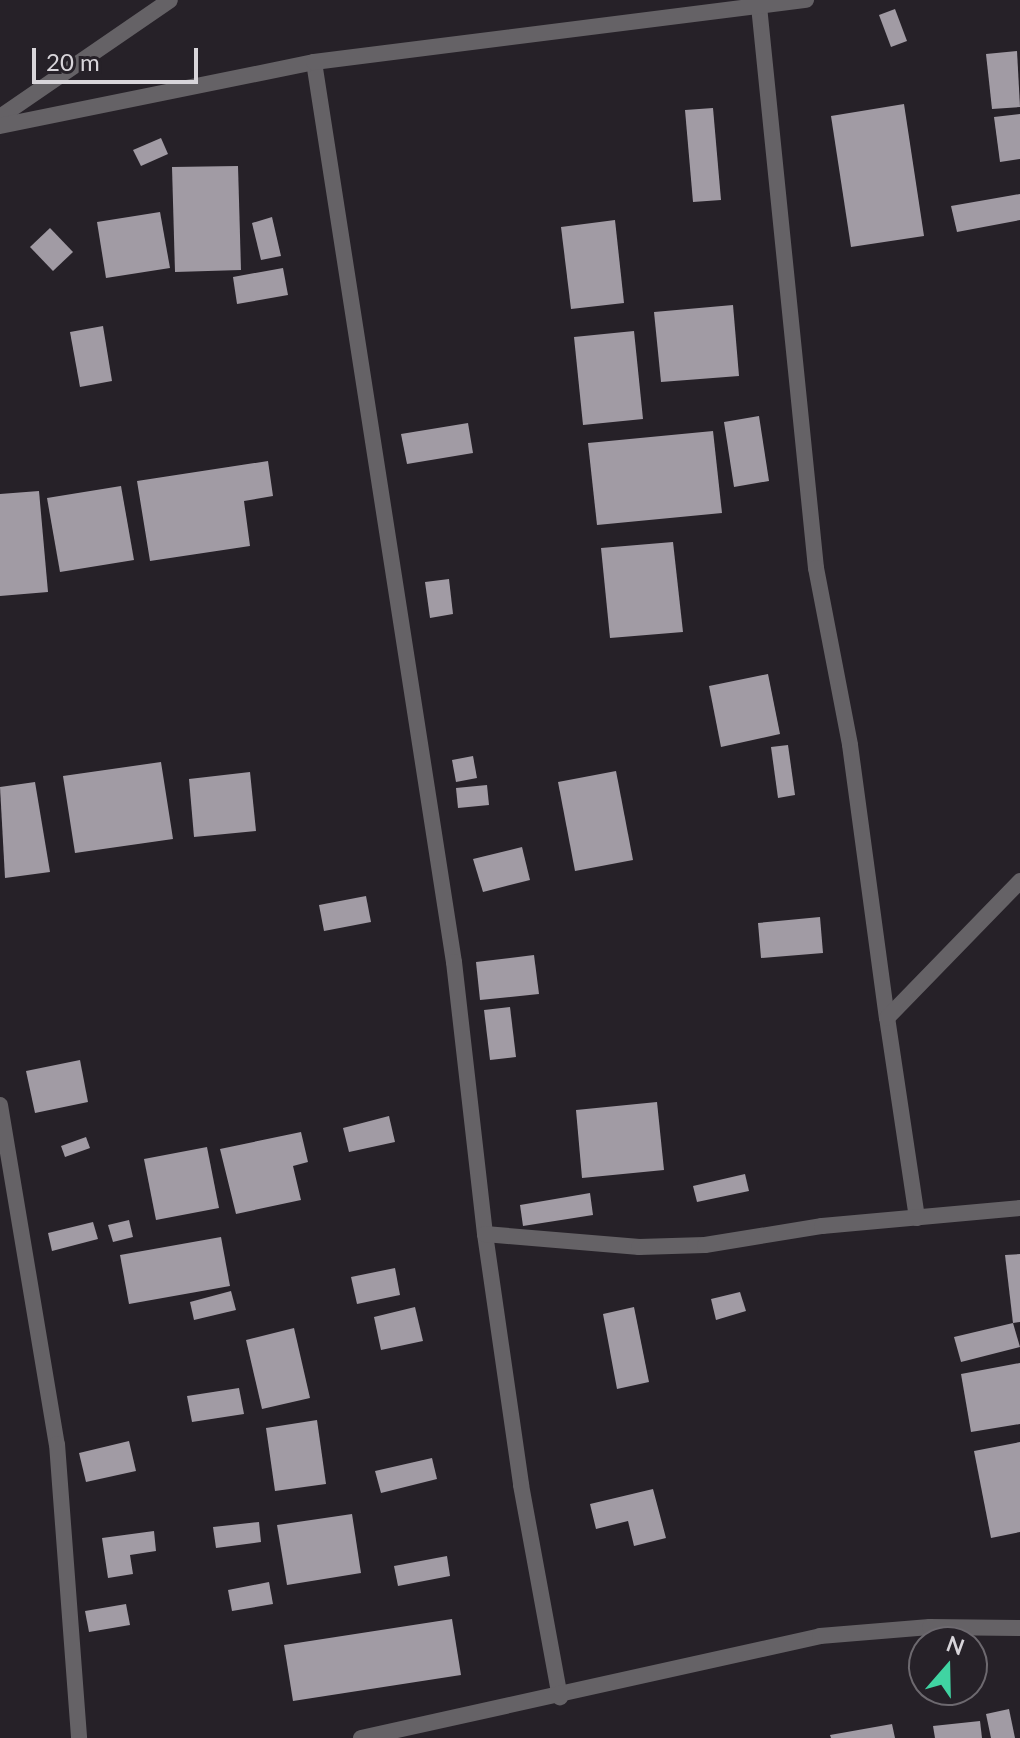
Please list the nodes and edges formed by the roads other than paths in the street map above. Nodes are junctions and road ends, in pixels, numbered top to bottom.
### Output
1 (170, 0) edge
2 (806, 0) edge
3 (759, 6) junction
4 (314, 62) junction
5 (0, 117) edge
6 (0, 126) edge
7 (1020, 881) edge
8 (887, 1018) junction
9 (0, 1105) edge
10 (1020, 1208) edge
11 (917, 1218) junction
12 (485, 1234) junction
13 (1020, 1628) edge
14 (560, 1697) junction
15 (79, 1738) edge
16 (361, 1738) edge

1 - 5 street
2 - 3 street
3 - 4 street
3 - 8 street
4 - 6 street
4 - 12 street
7 - 8 street
8 - 11 street
9 - 15 street
10 - 11 street
11 - 12 street
12 - 14 street
13 - 14 street
14 - 16 street

